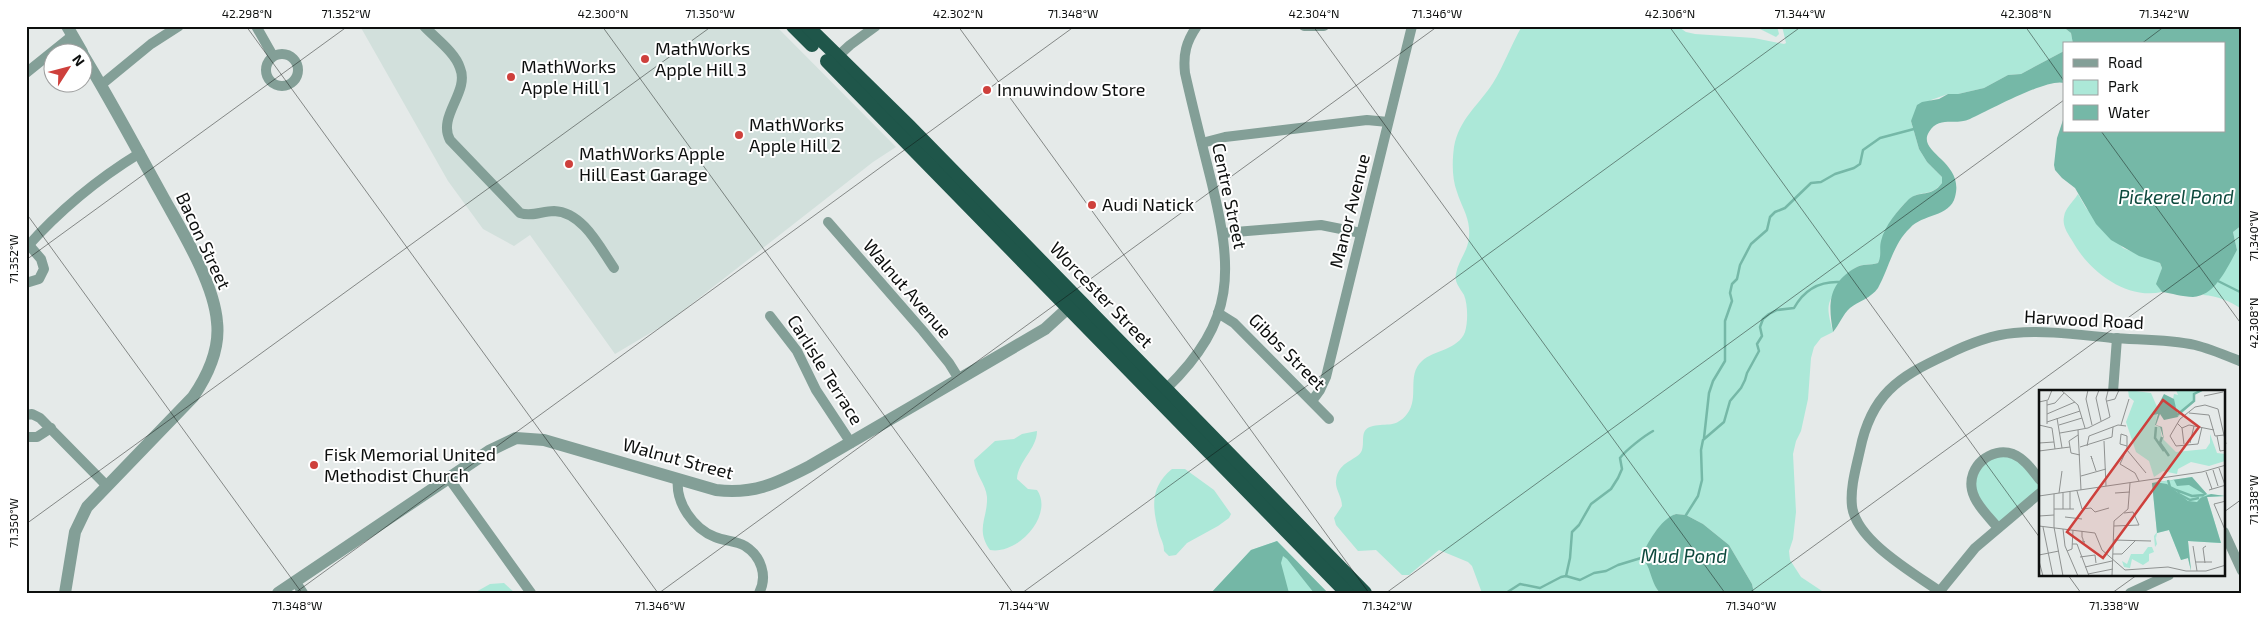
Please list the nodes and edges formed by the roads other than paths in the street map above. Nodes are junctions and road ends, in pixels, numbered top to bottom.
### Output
1 (179, 26) edge
2 (256, 26) edge
3 (424, 26) edge
4 (793, 26) edge
5 (806, 26) edge
6 (876, 26) edge
7 (1197, 26) edge
8 (1304, 26) edge
9 (1324, 26) edge
10 (1412, 26) edge
11 (70, 31) edge
12 (76, 42) edge
13 (273, 56) dead end
14 (837, 57) junction
15 (92, 70) edge
16 (26, 73) edge
17 (101, 85) junction
18 (1388, 122) junction
19 (1202, 142) junction
20 (140, 153) junction
21 (828, 222) dead end
22 (1223, 233) junction
23 (1361, 233) junction
24 (28, 246) edge
25 (614, 268) dead end
26 (26, 283) edge
27 (1068, 308) junction
28 (1218, 313) junction
29 (770, 316) dead end
30 (2117, 338) junction
31 (2242, 362) edge
32 (959, 379) junction
33 (1166, 388) junction
34 (2113, 390) edge
35 (1312, 401) junction
36 (26, 415) edge
37 (1329, 418) dead end
38 (50, 428) junction
39 (26, 437) edge
40 (851, 443) junction
41 (448, 477) junction
42 (678, 479) junction
43 (2039, 479) edge
44 (106, 485) junction
45 (2039, 494) edge
46 (1998, 528) junction
47 (2228, 549) edge
48 (2242, 571) edge
49 (2167, 576) edge
50 (295, 581) junction
51 (1941, 592) edge
52 (65, 593) edge
53 (278, 593) edge
54 (304, 593) edge
55 (531, 593) edge
56 (759, 593) edge
57 (1347, 593) edge
58 (1365, 593) edge
59 (2130, 593) edge

1 - 17 street
2 - 13 street
3 - 25 street
4 - 27 highway, Worcester Street
5 - 14 highway, Worcester Street
6 - 14 street
7 - 19 street, Centre Street
8 - 9 street
10 - 18 street, Manor Avenue
11 - 12 street, Bacon Street
11 - 16 street
14 - 33 highway, Worcester Street
15 - 17 street, Bacon Street
17 - 20 street, Bacon Street
18 - 19 street
18 - 23 street, Manor Avenue
19 - 22 street, Centre Street
20 - 24 street
20 - 44 street, Bacon Street
21 - 32 street, Walnut Avenue
22 - 23 street
22 - 28 street, Centre Street
23 - 35 street, Manor Avenue
24 - 26 street
27 - 32 street, Walnut Street
27 - 57 highway, Worcester Street
28 - 33 street, Centre Street
28 - 35 street, Gibbs Street
29 - 40 street, Carlisle Terrace
30 - 31 street, Harwood Road
30 - 34 street
30 - 51 street, Harwood Road
32 - 40 street, Walnut Street
33 - 58 highway, Worcester Street
35 - 37 street, Gibbs Street
36 - 38 street
38 - 39 street
38 - 44 street
40 - 42 street, Walnut Street
41 - 42 street, Walnut Street
41 - 50 street, Walnut Street
41 - 55 street
42 - 56 street
43 - 46 street
44 - 52 street, Bacon Street
45 - 46 street
46 - 51 street
47 - 48 street
49 - 59 street
50 - 53 street, Walnut Street
50 - 54 street

